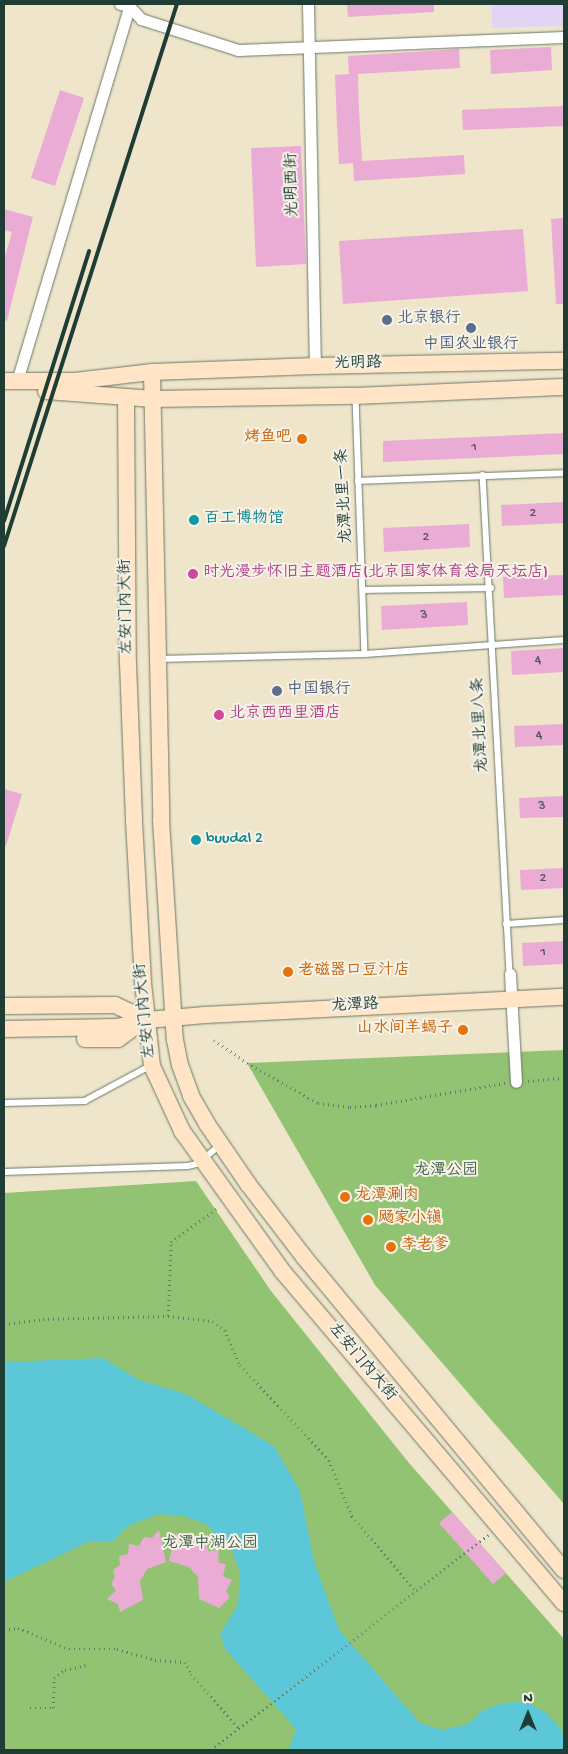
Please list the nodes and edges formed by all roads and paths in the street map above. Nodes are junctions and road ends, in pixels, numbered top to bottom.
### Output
1 (308, 4) edge
2 (126, 5) edge
3 (564, 37) edge
4 (308, 48) junction
5 (564, 361) edge
6 (315, 366) junction
7 (152, 372) junction
8 (11, 381) edge
9 (564, 387) edge
10 (4, 392) edge
11 (356, 396) junction
12 (126, 397) junction
13 (154, 399) junction
14 (564, 472) edge
15 (483, 475) junction
16 (358, 482) junction
17 (491, 588) junction
18 (364, 590) junction
19 (564, 640) edge
20 (492, 646) junction
21 (365, 654) junction
22 (157, 660) junction
23 (564, 920) edge
24 (506, 924) junction
25 (510, 974) joint
26 (564, 997) edge
27 (512, 999) junction
28 (4, 1006) edge
29 (4, 1017) edge
30 (174, 1018) junction
31 (147, 1020) junction
32 (4, 1029) edge
33 (4, 1040) edge
34 (214, 1040) dead end
35 (152, 1066) junction
36 (564, 1078) edge
37 (516, 1082) junction
38 (4, 1104) edge
39 (221, 1144) junction
40 (204, 1159) junction
41 (4, 1172) edge
42 (218, 1208) dead end
43 (168, 1316) junction
44 (4, 1324) edge
45 (490, 1534) dead end
46 (564, 1570) edge
47 (414, 1590) junction
48 (564, 1603) edge
49 (4, 1630) edge
50 (86, 1665) dead end
51 (30, 1708) dead end
52 (238, 1727) junction
53 (211, 1750) edge

1 - 4 street, 光明西街
2 - 4 street
2 - 8 street
3 - 4 street
4 - 6 street, 光明西街
5 - 6 street, 光明路
6 - 7 street, 光明路
7 - 8 street, 光明路
7 - 13 street, 左安门内大街
9 - 11 street, 光明路
10 - 12 street, 光明路
11 - 13 street, 光明路
11 - 16 lane, 龙潭北里一条
12 - 13 street, 光明路
12 - 31 street, 左安门内大街
13 - 22 street, 左安门内大街
14 - 15 lane
15 - 16 lane
15 - 17 lane, 龙潭北里八条
16 - 18 lane, 龙潭北里一条
17 - 18 lane
17 - 20 lane, 龙潭北里八条
18 - 21 lane, 龙潭北里一条
19 - 20 lane
20 - 21 lane
20 - 24 lane, 龙潭北里八条
21 - 22 lane
22 - 30 street, 左安门内大街
23 - 24 lane
24 - 25 lane, 龙潭北里八条
25 - 27 street
26 - 27 street, 龙潭路
27 - 30 street, 龙潭路
27 - 37 street
28 - 31 street
29 - 31 street, 龙潭路
30 - 31 street, 龙潭路
30 - 39 street, 左安门内大街
31 - 32 street, 龙潭路
31 - 33 street, 龙潭路
31 - 35 street, 左安门内大街
34 - 37 path
35 - 38 lane
35 - 40 street, 左安门内大街
36 - 37 path
39 - 40 lane
39 - 46 street, 左安门内大街
40 - 41 lane
40 - 48 street, 左安门内大街
42 - 43 path
43 - 44 path
43 - 47 path
45 - 47 path
47 - 52 path
49 - 52 path
50 - 51 path
52 - 53 path

